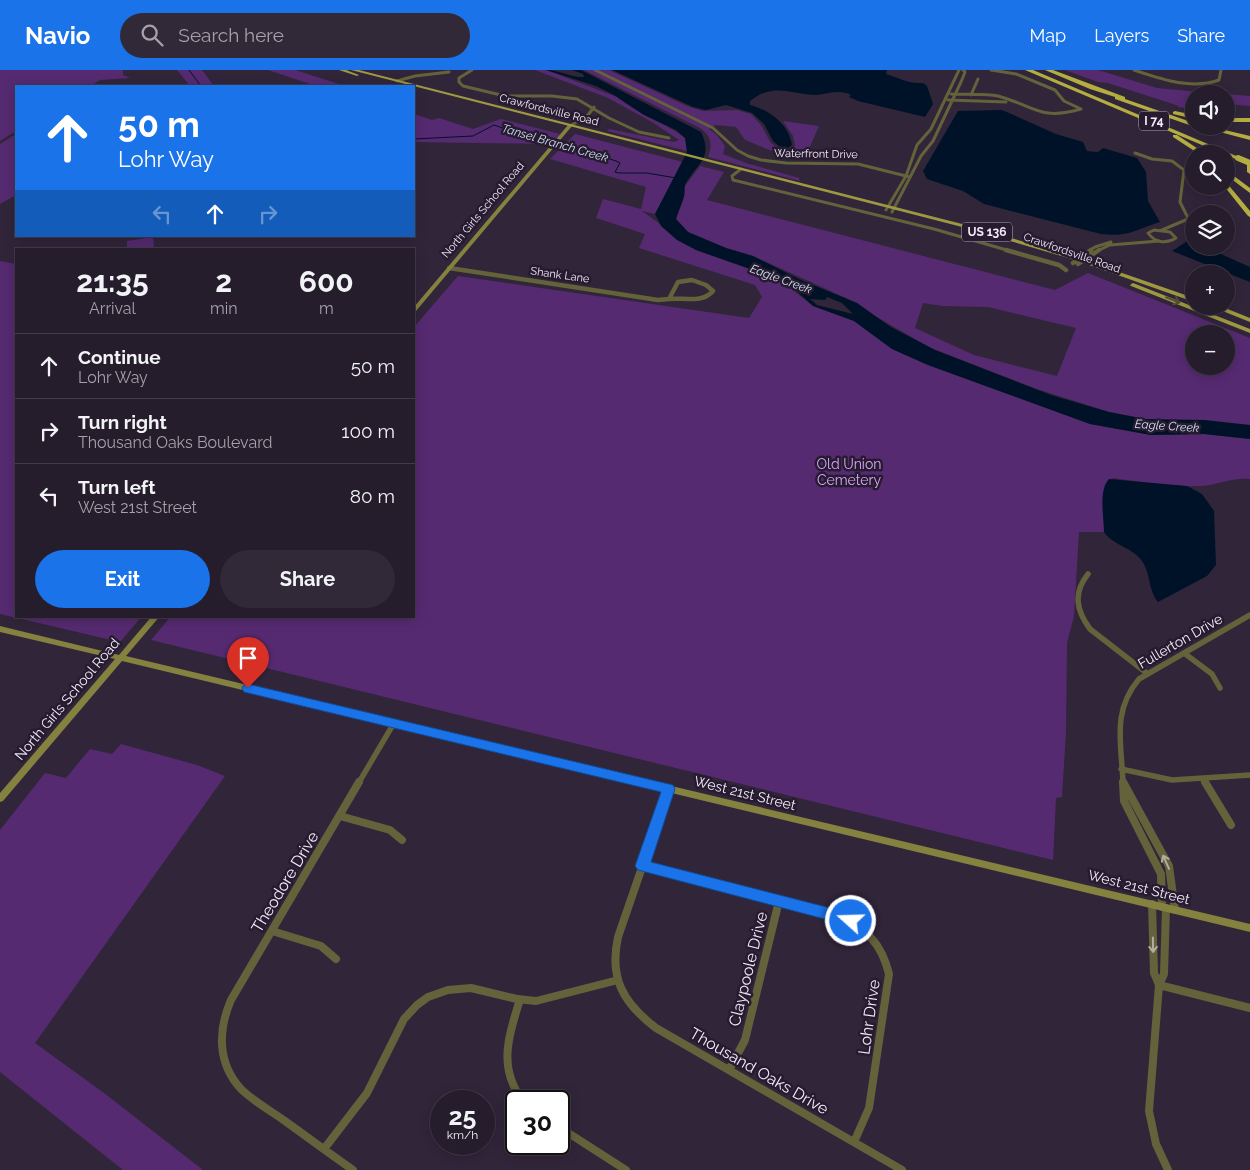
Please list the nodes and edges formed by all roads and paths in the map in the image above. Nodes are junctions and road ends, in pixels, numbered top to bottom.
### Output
1 (341, 70) edge
2 (353, 70) edge
3 (437, 70) edge
4 (472, 70) edge
5 (595, 70) edge
6 (959, 70) edge
7 (991, 70) edge
8 (1028, 70) edge
9 (1048, 70) edge
10 (1134, 70) edge
11 (1220, 70) edge
12 (454, 71) edge
13 (965, 71) edge
14 (449, 72) junction
15 (1064, 76) junction
16 (978, 79) dead end
17 (396, 83) edge
18 (1070, 87) junction
19 (415, 88) edge
20 (415, 90) edge
21 (948, 94) junction
22 (954, 94) junction
23 (971, 95) junction
24 (946, 100) junction
25 (951, 100) junction
26 (1012, 102) junction
27 (594, 107) junction
28 (600, 111) junction
29 (1185, 114) edge
30 (588, 115) junction
31 (1235, 120) edge
32 (1250, 120) edge
33 (1185, 122) edge
34 (568, 127) junction
35 (1235, 134) edge
36 (669, 138) dead end
37 (1250, 138) edge
38 (1189, 145) edge
39 (1135, 152) dead end
40 (1250, 163) edge
41 (739, 171) junction
42 (1250, 172) edge
43 (908, 176) junction
44 (1235, 179) edge
45 (1250, 191) edge
46 (1235, 195) edge
47 (890, 209) junction
48 (1185, 210) edge
49 (1250, 215) edge
50 (1185, 222) edge
51 (1185, 223) edge
52 (1161, 230) junction
53 (1148, 235) junction
54 (1175, 235) junction
55 (1159, 241) junction
56 (1078, 262) junction
57 (449, 268) junction
58 (1066, 270) dead end
59 (1185, 297) edge
60 (668, 299) junction
61 (415, 309) edge
62 (1235, 314) edge
63 (1250, 320) edge
64 (1250, 331) edge
65 (1088, 574) dead end
66 (1249, 617) edge
67 (154, 618) edge
68 (0, 629) edge
69 (1184, 653) junction
70 (120, 658) junction
71 (1148, 674) junction
72 (1220, 688) dead end
73 (394, 723) junction
74 (1121, 769) junction
75 (1250, 775) edge
76 (1203, 779) junction
77 (1123, 782) junction
78 (669, 789) junction
79 (0, 799) edge
80 (340, 816) junction
81 (1231, 825) dead end
82 (402, 840) dead end
83 (642, 866) junction
84 (779, 901) junction
85 (1152, 904) junction
86 (1168, 908) junction
87 (1250, 928) edge
88 (272, 931) junction
89 (336, 959) dead end
90 (618, 980) junction
91 (1159, 985) junction
92 (520, 999) junction
93 (1250, 1008) edge
94 (729, 1070) junction
95 (516, 1090) edge
96 (570, 1134) edge
97 (854, 1142) junction
98 (324, 1149) junction
99 (353, 1170) edge
100 (626, 1170) edge
101 (902, 1170) edge
102 (1168, 1170) edge

1 - 17 main road, Crawfordsville Road / US 136
2 - 17 main road, Crawfordsville Road / US 136
3 - 14 street
3 - 17 street
4 - 27 street
5 - 43 street, Waterfront Drive
6 - 21 street
7 - 26 street
8 - 18 highway, I 74
9 - 15 highway, I 74
10 - 11 street
12 - 14 street
13 - 22 street
14 - 17 street
15 - 29 highway
15 - 33 highway, I 74
16 - 23 street
18 - 38 highway
18 - 40 highway, I 74, bridge
19 - 34 main road, Crawfordsville Road / US 136
20 - 34 main road, Crawfordsville Road / US 136
21 - 22 street
21 - 24 street
22 - 23 street
22 - 25 street
23 - 26 street
24 - 25 street
24 - 43 street
25 - 26 street
25 - 43 street
27 - 28 street
27 - 30 street
28 - 30 street
28 - 36 street
30 - 34 street
31 - 32 highway
34 - 41 main road, Crawfordsville Road / US 136
34 - 57 street, North Girls School Road
35 - 37 highway
39 - 48 street
40 - 42 highway
41 - 47 main road, Crawfordsville Road / US 136
41 - 58 street, Crawfordsville Road
43 - 47 street
44 - 45 highway
46 - 49 highway
47 - 56 main road, Crawfordsville Road / US 136
50 - 52 street
51 - 54 street
52 - 53 street
52 - 54 street
53 - 55 street
53 - 56 street
54 - 55 street
55 - 56 street
56 - 59 main road, Crawfordsville Road / US 136
56 -> 64 main road, Crawfordsville Road / US 136
57 - 60 street, Shank Lane
57 - 61 street, North Girls School Road
60 - 60 street, Shank Lane
62 - 63 main road
65 - 71 street
66 - 69 street, Fullerton Drive
67 - 70 street, North Girls School Road
68 - 70 street, West 21st Street
69 - 71 street, Fullerton Drive
69 - 72 street
70 - 73 street, West 21st Street
70 - 79 street, North Girls School Road
71 - 74 street, Fullerton Drive
73 - 78 street, West 21st Street
73 - 80 street, Theodore Drive
74 - 76 street
74 - 77 street, Fullerton Drive
75 - 76 street
76 - 81 street
77 - 86 street, Fullerton Drive
86 -> 77 street, Fullerton Drive
78 - 83 street, Thousand Oaks Drive
78 - 85 street, West 21st Street
80 - 82 street
80 - 88 street, Theodore Drive
83 - 84 street, Lohr Drive
83 - 90 street, Thousand Oaks Drive
84 - 94 street, Claypoole Drive
84 - 97 street, Lohr Drive
85 - 86 street, West 21st Street
85 -> 91 street, Fullerton Drive
86 - 87 street, West 21st Street
86 - 91 street, Fullerton Drive
88 - 89 street
88 - 98 street, Theodore Drive
90 - 92 street
90 - 94 street, Thousand Oaks Drive
91 - 93 street
91 - 102 street, Fullerton Drive
92 - 95 street
92 - 98 street
94 - 97 street, Thousand Oaks Drive
96 - 100 street
97 - 101 street, Thousand Oaks Drive
98 - 99 street

